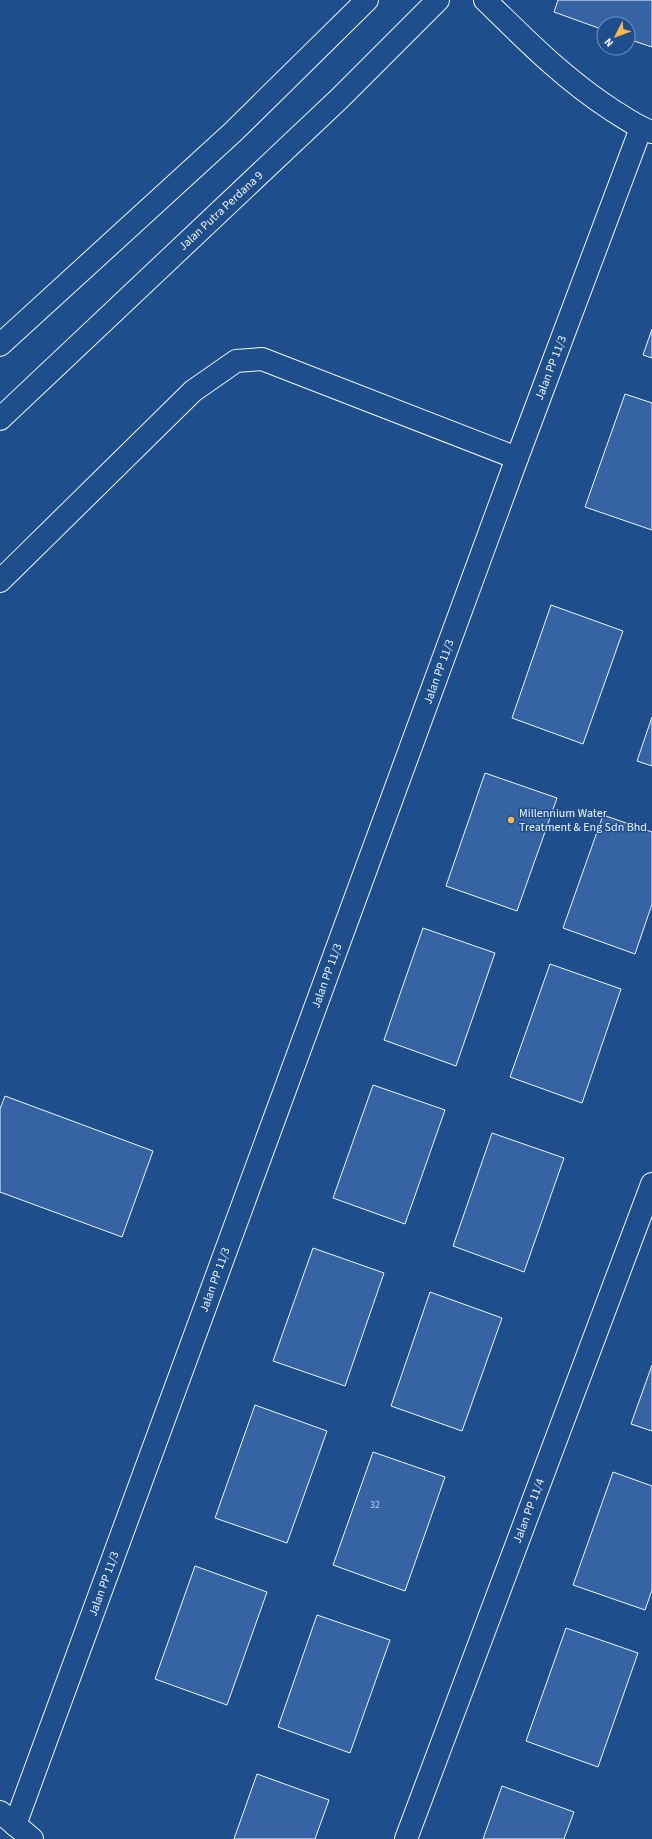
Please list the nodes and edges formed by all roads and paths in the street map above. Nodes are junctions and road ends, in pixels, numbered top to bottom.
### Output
1 (367, 0) edge
2 (438, 0) edge
3 (486, 0) edge
4 (646, 130) edge
5 (0, 345) edge
6 (0, 419) edge
7 (517, 458) junction
8 (0, 581) edge
9 (652, 1184) edge
10 (8, 1818) edge
11 (32, 1839) edge
12 (406, 1839) edge

1 - 5 street
2 - 6 street, Jalan Putra Perdana 9
3 - 4 street
4 - 7 street, Jalan PP 11/3
7 - 8 street
7 - 10 street, Jalan PP 11/3
9 - 12 street, Jalan PP 11/4
10 - 11 street

